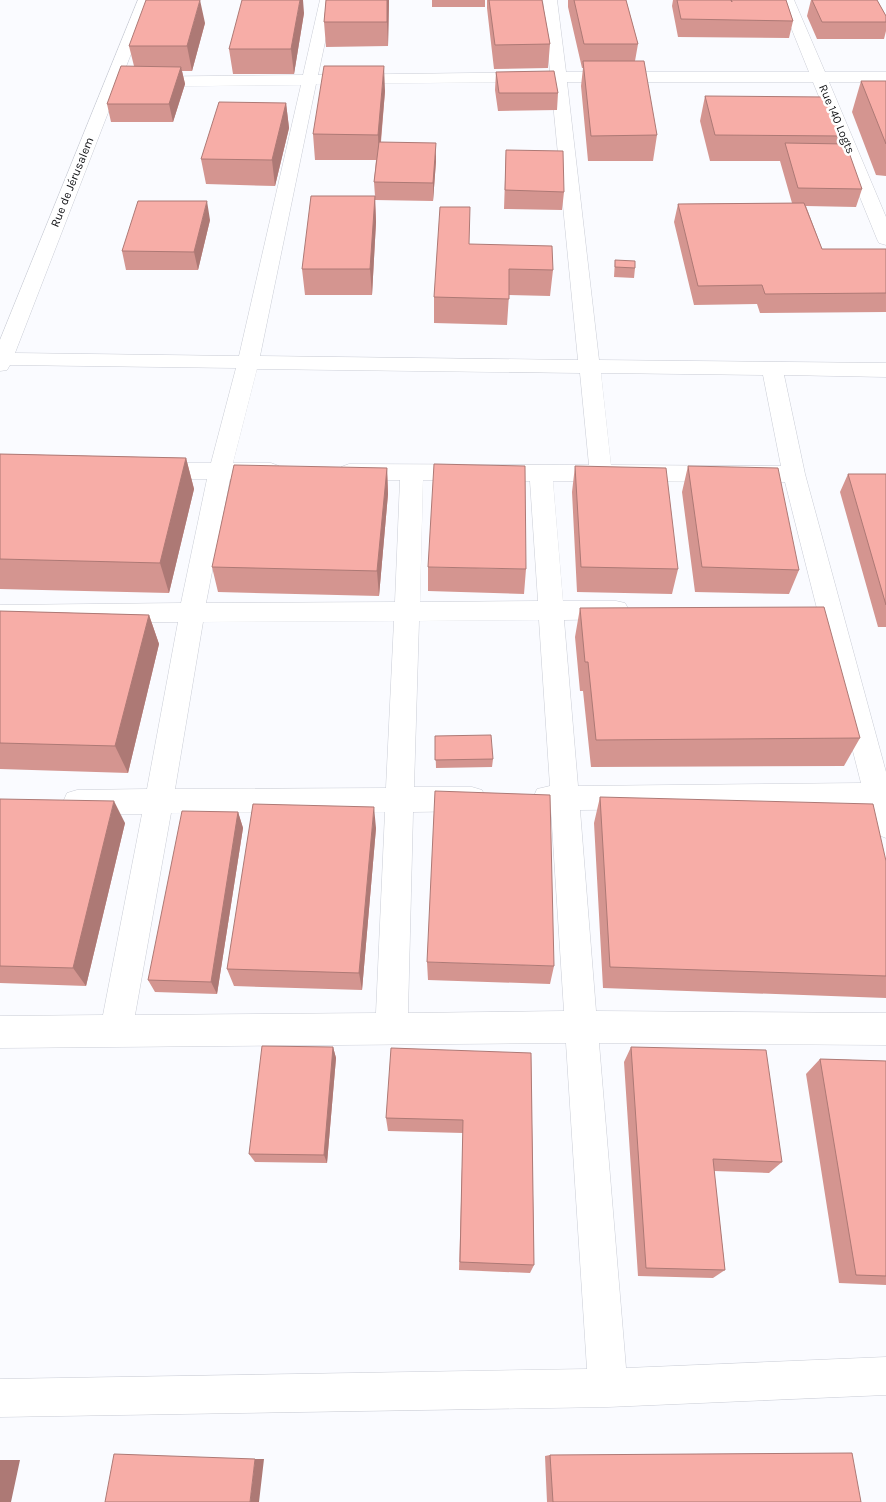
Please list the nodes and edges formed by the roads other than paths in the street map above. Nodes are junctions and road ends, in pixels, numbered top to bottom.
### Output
1 (145, 0) edge
2 (327, 0) edge
3 (550, 0) edge
4 (787, 0) edge
5 (558, 77) junction
6 (819, 77) junction
7 (886, 77) edge
8 (310, 81) junction
9 (112, 82) junction
10 (886, 239) edge
11 (1, 362) edge
12 (248, 362) junction
13 (590, 366) junction
14 (772, 369) junction
15 (886, 370) edge
16 (130, 471) edge
17 (220, 471) junction
18 (297, 472) edge
19 (325, 472) edge
20 (412, 472) junction
21 (541, 472) junction
22 (601, 473) junction
23 (794, 474) junction
24 (551, 609) junction
25 (640, 610) edge
26 (407, 612) junction
27 (192, 613) junction
28 (0, 614) edge
29 (878, 795) junction
30 (497, 798) edge
31 (526, 798) edge
32 (565, 798) junction
33 (400, 799) junction
34 (159, 801) junction
35 (50, 802) edge
36 (886, 825) edge
37 (582, 1027) junction
38 (391, 1028) junction
39 (886, 1029) edge
40 (116, 1031) junction
41 (0, 1032) edge
42 (886, 1376) edge
43 (608, 1388) junction
44 (0, 1398) edge

1 - 9 street, Rue de Jérusalem
2 - 8 street
3 - 5 street
4 - 6 street, Rue 140 Logts
5 - 6 street
5 - 8 street
5 - 13 street
6 - 7 street
6 - 10 street, Rue 140 Logts
8 - 9 street
8 - 12 street
9 - 11 street, Rue de Jérusalem
11 - 12 street
12 - 13 street
12 - 17 street
13 - 14 street
13 - 22 street
14 - 15 street
14 - 23 street
16 - 17 street
17 - 18 street
17 - 27 street
19 - 20 street
20 - 21 street
20 - 26 street
21 - 22 street
21 - 24 street
22 - 23 street
23 - 29 street
24 - 25 street
24 - 26 street
24 - 32 street
26 - 27 street
26 - 33 street
27 - 28 street
27 - 34 street
29 - 32 street
29 - 36 street
30 - 33 street
31 - 32 street
32 - 37 street
33 - 34 street
33 - 38 street
34 - 35 street
34 - 40 street
37 - 38 street
37 - 39 street
37 - 43 street
38 - 40 street
40 - 41 street
42 - 43 street
43 - 44 street

